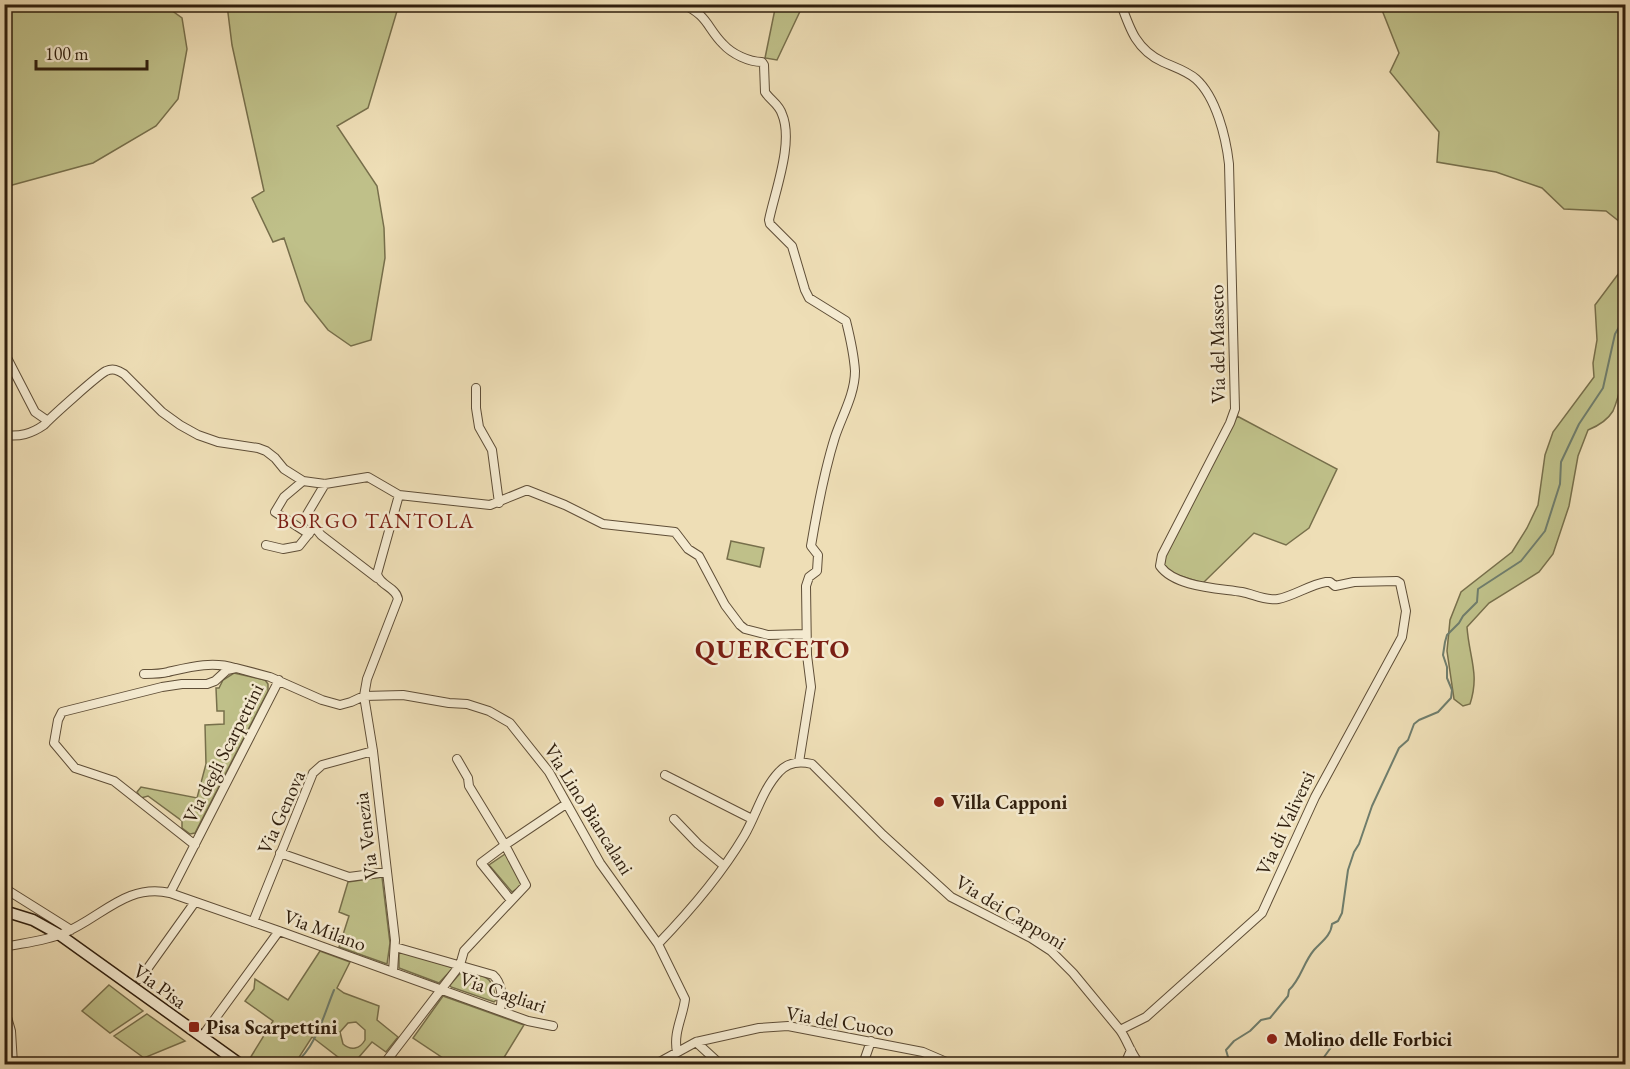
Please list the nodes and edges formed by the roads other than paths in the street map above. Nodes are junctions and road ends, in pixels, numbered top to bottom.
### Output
1 (682, 4) edge
2 (1121, 4) edge
3 (4, 352) edge
4 (476, 388) dead end
5 (48, 421) junction
6 (4, 435) edge
7 (303, 482) junction
8 (325, 484) junction
9 (399, 495) junction
10 (499, 502) junction
11 (311, 531) junction
12 (266, 545) dead end
13 (377, 578) junction
14 (1399, 582) joint
15 (806, 634) junction
16 (236, 668) junction
17 (144, 674) dead end
18 (279, 680) junction
19 (364, 696) junction
20 (373, 751) junction
21 (457, 759) dead end
22 (799, 762) junction
23 (665, 775) dead end
24 (566, 804) junction
25 (674, 819) dead end
26 (752, 819) junction
27 (195, 845) junction
28 (505, 845) junction
29 (280, 853) junction
30 (723, 865) junction
31 (387, 872) junction
32 (4, 888) edge
33 (170, 894) junction
34 (510, 899) junction
35 (195, 902) junction
36 (4, 911) edge
37 (253, 922) junction
38 (71, 930) junction
39 (279, 931) junction
40 (60, 935) junction
41 (658, 944) junction
42 (395, 946) junction
43 (4, 948) edge
44 (460, 965) junction
45 (393, 972) junction
46 (140, 979) dead end
47 (443, 989) junction
48 (4, 1007) edge
49 (500, 1010) junction
50 (553, 1026) dead end
51 (1120, 1030) junction
52 (206, 1031) dead end
53 (8, 1032) edge
54 (871, 1041) junction
55 (696, 1042) junction
56 (1131, 1050) junction
57 (677, 1052) junction
58 (1137, 1062) edge
59 (13, 1065) edge
60 (240, 1065) edge
61 (384, 1065) edge
62 (656, 1065) edge
63 (720, 1065) edge
64 (863, 1065) edge
65 (951, 1065) edge
66 (1125, 1065) edge

1 - 15 street
2 - 14 street, Via del Masseto
3 - 5 street
4 - 10 street
5 - 6 street
5 - 7 street
7 - 8 street
7 - 11 street
8 - 9 street
8 - 11 street
9 - 10 street
9 - 13 street
10 - 15 street
11 - 12 street
11 - 13 street
13 - 19 street
14 - 51 street, Via di Valiversi
15 - 22 street
16 - 17 street
16 - 18 street, Via degli Scarpettini
16 - 27 street, Via degli Scarpettini
18 - 19 street, Via Lino Biancalani
18 - 27 street, Via degli Scarpettini
19 - 20 street, Via Venezia
19 - 24 street, Via Lino Biancalani
20 - 29 street, Via Genova
20 - 31 street, Via Venezia
21 - 28 street
22 - 26 street
22 - 51 street, Via dei Capponi
23 - 26 street
24 - 28 street
24 - 41 street, Via Lino Biancalani
25 - 30 street
26 - 30 street
27 - 33 street, Via degli Scarpettini
28 - 34 street
28 - 34 street
29 - 31 street
29 - 37 street, Via Genova
30 - 41 street
31 - 42 street, Via Venezia
32 - 38 street
33 - 35 street
33 - 38 street
34 - 44 street
35 - 37 street, Via Milano
35 - 46 street
36 - 40 main road, Via Pisa
37 - 39 street, Via Milano
38 - 40 street
39 - 45 street, Via Milano
39 - 52 street
40 - 43 street
40 - 60 main road, Via Pisa
41 - 57 street, Via Lino Biancalani
42 - 44 street
42 - 45 street, Via Venezia
44 - 47 street
44 - 49 street
45 - 47 street, Via Milano
47 - 49 street, Via Cagliari
47 - 61 street
48 - 53 street
49 - 50 street, Via Cagliari
51 - 56 street, Via dei Capponi
53 - 59 street
54 - 55 street, Via del Cuoco
54 - 64 street
54 - 65 street, Via del Cuoco
55 - 57 street, Via del Cuoco
55 - 63 street
56 - 58 street, Via dei Capponi
56 - 66 street
57 - 62 street, Via del Cuoco

